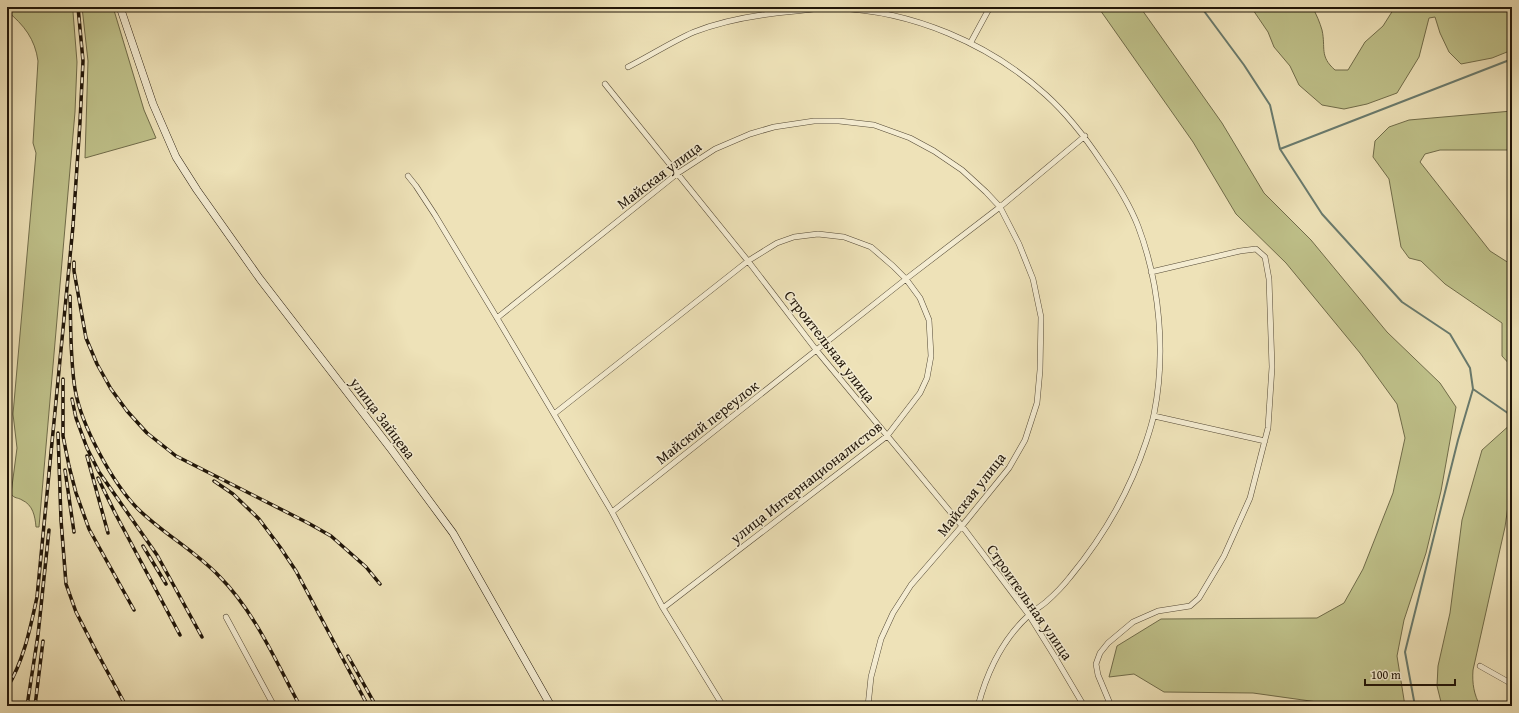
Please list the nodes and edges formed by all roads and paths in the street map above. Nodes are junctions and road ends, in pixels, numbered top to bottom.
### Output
1 (120, 7) edge
2 (828, 7) edge
3 (990, 7) edge
4 (971, 42) junction
5 (628, 67) dead end
6 (605, 84) dead end
7 (1085, 136) junction
8 (678, 173) junction
9 (408, 176) dead end
10 (1000, 207) junction
11 (748, 261) junction
12 (1151, 272) junction
13 (906, 279) junction
14 (497, 318) junction
15 (817, 351) junction
16 (554, 414) junction
17 (1154, 416) junction
18 (887, 436) junction
19 (1265, 441) junction
20 (612, 512) junction
21 (962, 526) junction
22 (663, 608) junction
23 (1029, 615) junction
24 (226, 617) dead end
25 (1480, 666) dead end
26 (1512, 684) edge
27 (274, 706) edge
28 (551, 706) edge
29 (723, 706) edge
30 (868, 706) edge
31 (978, 706) edge
32 (1084, 706) edge
33 (1111, 706) edge

1 - 28 street, улица Зайцева
2 - 4 street
2 - 5 street
3 - 4 street
4 - 7 street
6 - 8 street, Строительная улица
7 - 10 street, Майский переулок
7 - 12 street
8 - 10 street, Майская улица
8 - 11 street, Строительная улица
8 - 14 street, Майская улица
9 - 14 street
10 - 13 street, Майский переулок
10 - 21 street, Майская улица
11 - 13 street, улица Интернационалистов
11 - 15 street, Строительная улица
11 - 16 street, улица Интернационалистов
12 - 17 street
12 - 19 street
13 - 15 street, Майский переулок
13 - 18 street, улица Интернационалистов
14 - 16 street
15 - 18 street, Строительная улица
15 - 20 street, Майский переулок
16 - 20 street
17 - 19 street
17 - 23 street
18 - 21 street, Строительная улица
18 - 22 street, улица Интернационалистов
19 - 33 street
20 - 22 street
21 - 23 street, Строительная улица
21 - 30 street, Майская улица
22 - 29 street
23 - 31 street
23 - 32 street, Строительная улица
24 - 27 street
25 - 26 street

